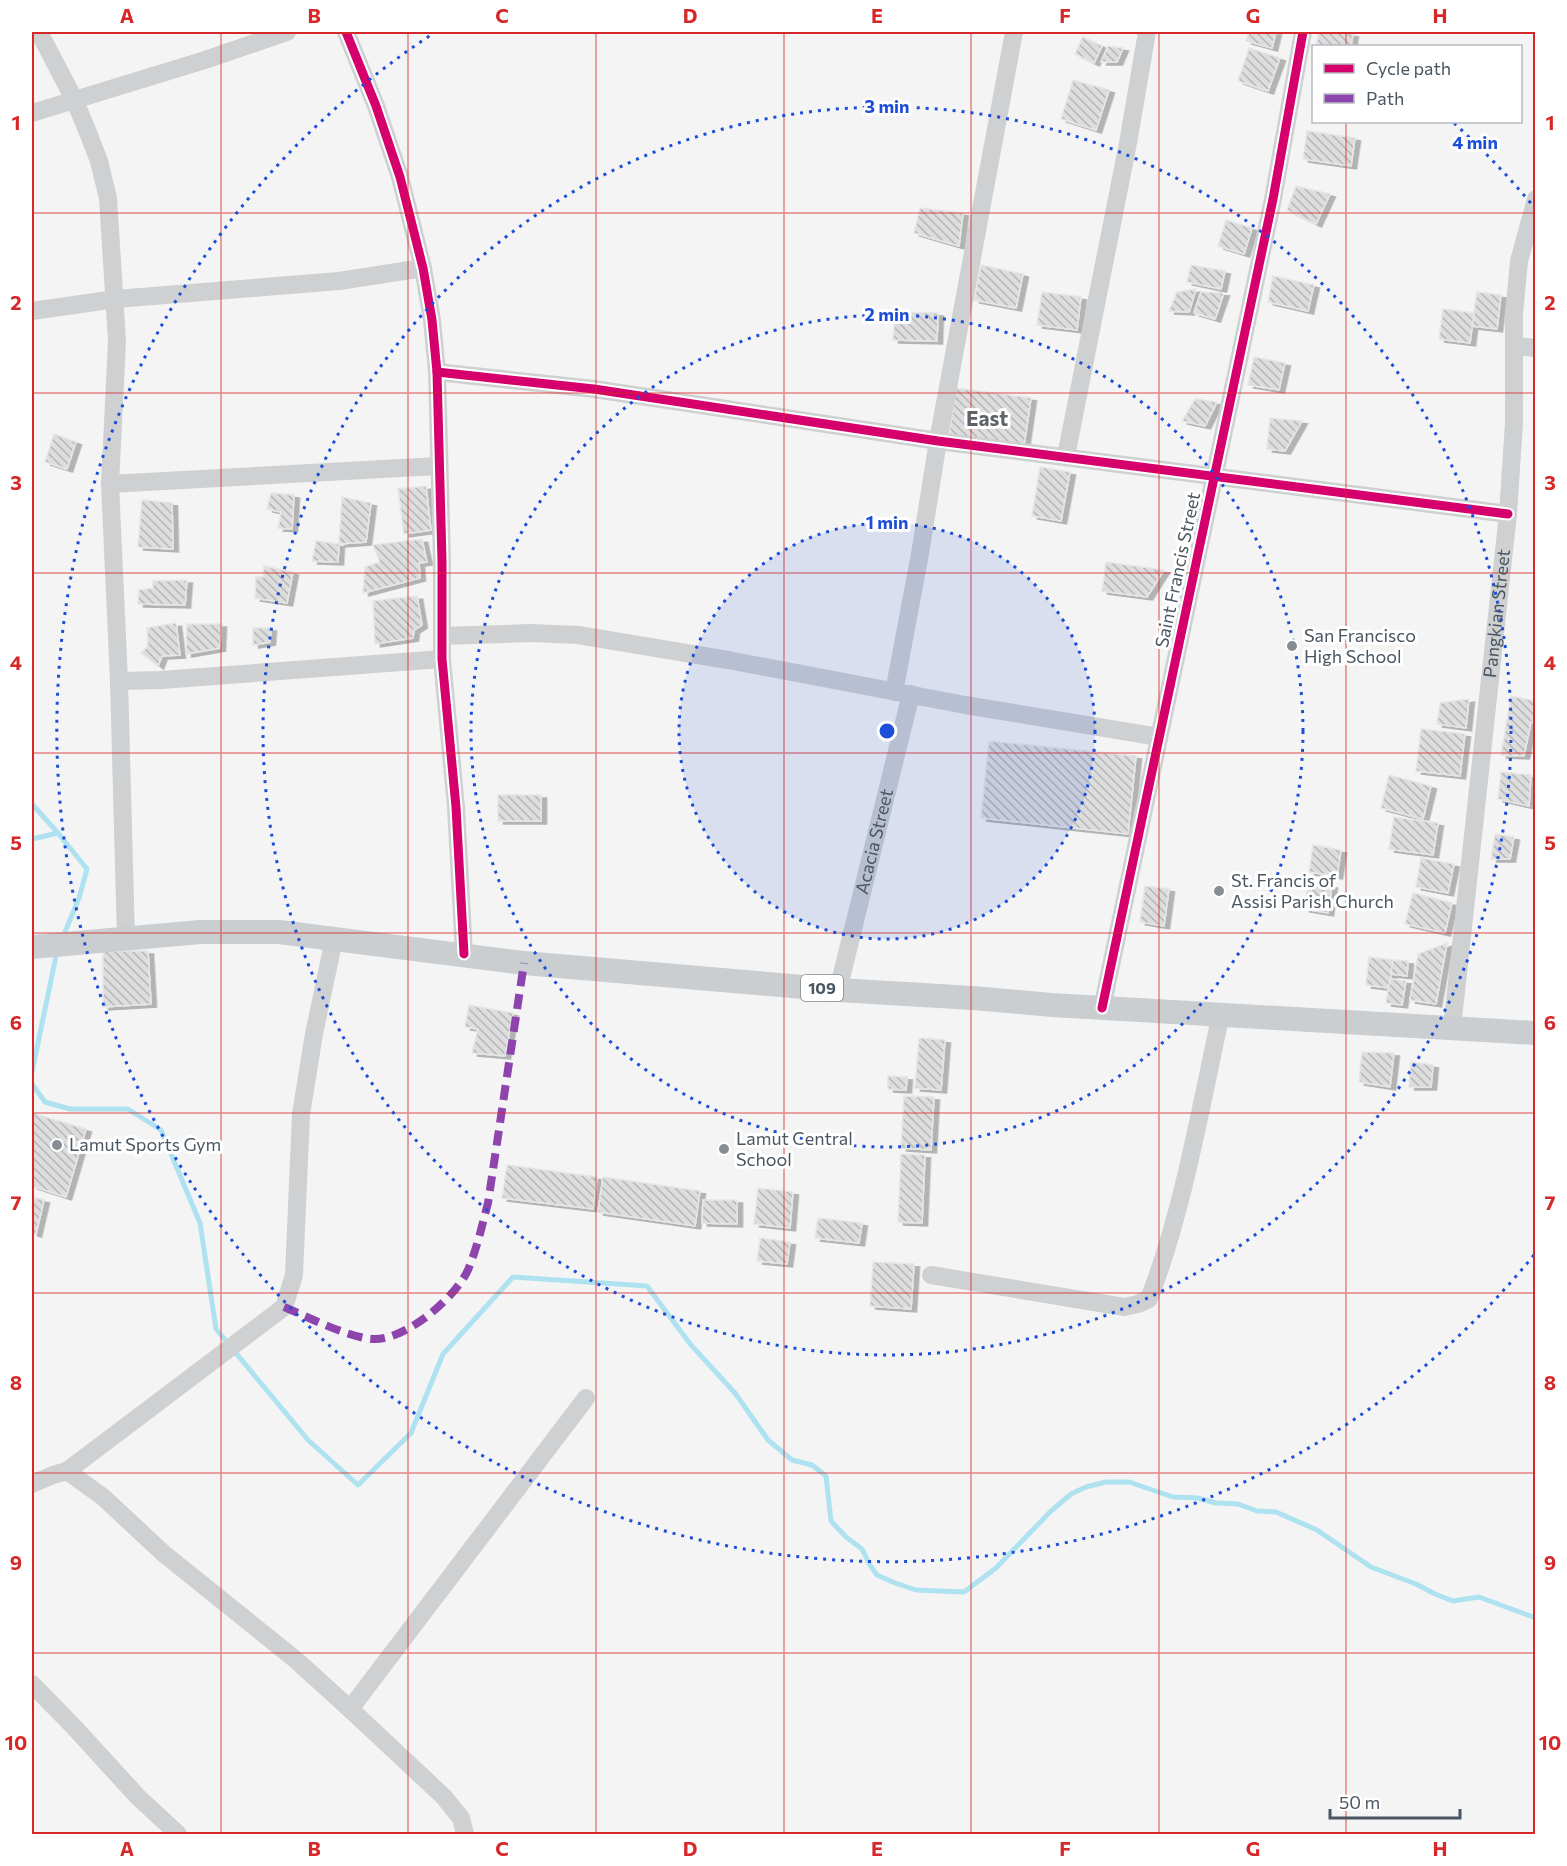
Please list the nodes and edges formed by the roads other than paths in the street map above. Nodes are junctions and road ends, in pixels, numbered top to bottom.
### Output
1 (39, 32) edge
2 (287, 32) edge
3 (346, 32) edge
4 (1014, 32) edge
5 (1147, 32) edge
6 (1303, 32) edge
7 (75, 101) junction
8 (32, 113) edge
9 (1536, 199) edge
10 (423, 268) junction
11 (116, 299) junction
12 (32, 311) edge
13 (1514, 346) junction
14 (1536, 348) edge
15 (437, 372) junction
16 (938, 441) junction
17 (1066, 456) junction
18 (438, 466) junction
19 (1214, 478) junction
20 (110, 484) junction
21 (1508, 514) junction
22 (442, 636) junction
23 (442, 659) junction
24 (119, 681) junction
25 (902, 693) junction
26 (1160, 736) junction
27 (334, 939) junction
28 (118, 940) junction
29 (32, 947) edge
30 (464, 954) junction
31 (838, 990) junction
32 (1102, 1008) junction
33 (1221, 1014) junction
34 (1452, 1028) junction
35 (1536, 1033) edge
36 (931, 1275) dead end
37 (586, 1398) dead end
38 (67, 1471) junction
39 (32, 1484) edge
40 (32, 1684) edge
41 (350, 1709) junction
42 (178, 1834) edge
43 (465, 1834) edge

1 - 7 street
2 - 7 street
3 - 10 street
4 - 16 street, Acacia Street
5 - 17 street
6 - 19 street, Saint Francis Street
7 - 8 street
7 - 11 street
9 - 13 street, Pangkian Street
10 - 11 street
10 - 15 street
11 - 12 street
11 - 20 street
13 - 14 street
13 - 21 street, Pangkian Street
15 - 16 street
15 - 18 street
16 - 17 street
16 - 25 street, Acacia Street
17 - 19 street
18 - 20 street
18 - 22 street
19 - 21 street
19 - 26 street, Saint Francis Street
20 - 24 street
21 - 34 street, Pangkian Street
22 - 23 street
22 - 25 street
23 - 24 street
23 - 30 street
24 - 28 street
25 - 26 street
25 - 31 street, Acacia Street
26 - 32 street, Saint Francis Street
27 - 28 main road, 109
27 - 30 main road, 109
27 - 38 street
28 - 29 main road, 109
30 - 31 main road, 109
31 - 32 main road, 109
32 - 33 main road, 109
33 - 34 main road, 109
33 - 36 street
34 - 35 main road, 109
37 - 41 street
38 - 39 street
38 - 41 street
40 - 42 street
41 - 43 street

